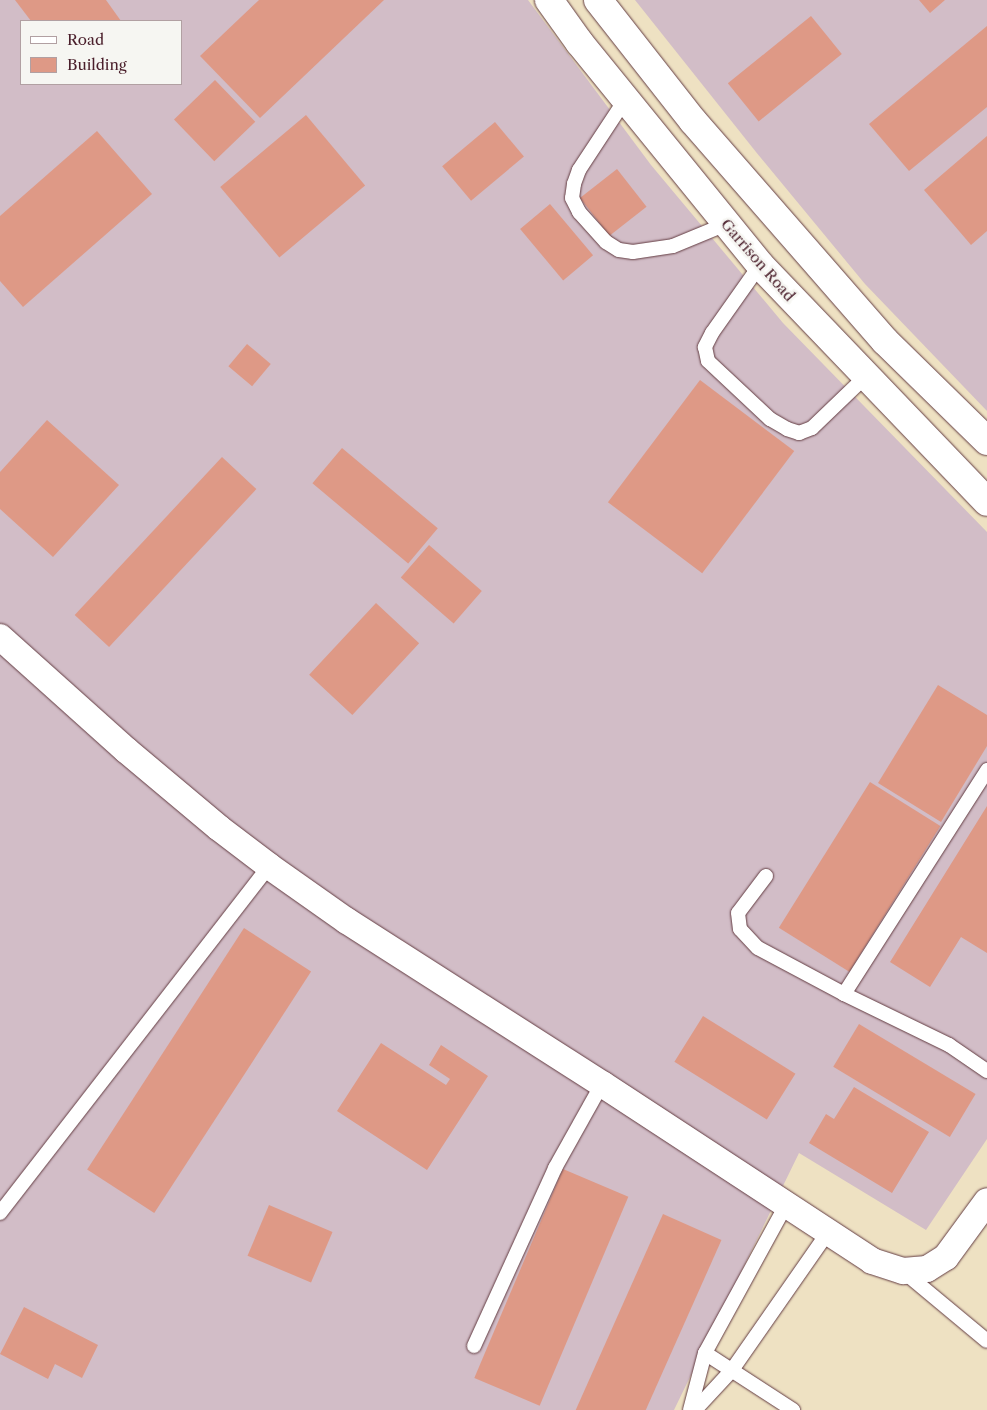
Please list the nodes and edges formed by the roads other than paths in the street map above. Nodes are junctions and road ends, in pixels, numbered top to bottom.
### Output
1 (549, 0) edge
2 (598, 0) edge
3 (625, 100) junction
4 (726, 224) junction
5 (760, 265) junction
6 (866, 377) junction
7 (987, 442) edge
8 (987, 502) edge
9 (0, 637) edge
10 (987, 770) edge
11 (269, 866) junction
12 (766, 876) dead end
13 (844, 994) junction
14 (987, 1071) edge
15 (602, 1084) junction
16 (987, 1201) edge
17 (786, 1206) junction
18 (0, 1213) edge
19 (827, 1234) junction
20 (903, 1271) junction
21 (987, 1342) edge
22 (474, 1346) dead end
23 (705, 1353) junction
24 (732, 1370) junction
25 (690, 1410) edge
26 (695, 1410) edge
27 (792, 1410) edge

1 - 3 main road, Garrison Road
2 - 7 main road
3 - 4 main road, Garrison Road
3 - 4 lane
4 - 5 main road, Garrison Road
5 - 6 main road, Garrison Road
5 - 6 lane
6 - 8 main road, Garrison Road
9 - 11 street
10 - 13 lane
11 - 15 street
11 - 18 lane
12 - 13 lane
13 - 14 lane
15 - 17 street
15 - 22 lane
16 - 20 street
17 - 19 street
17 - 23 lane
19 - 20 street
19 - 24 lane
20 - 21 lane
23 - 24 lane
23 - 25 lane
24 - 26 lane
24 - 27 lane

